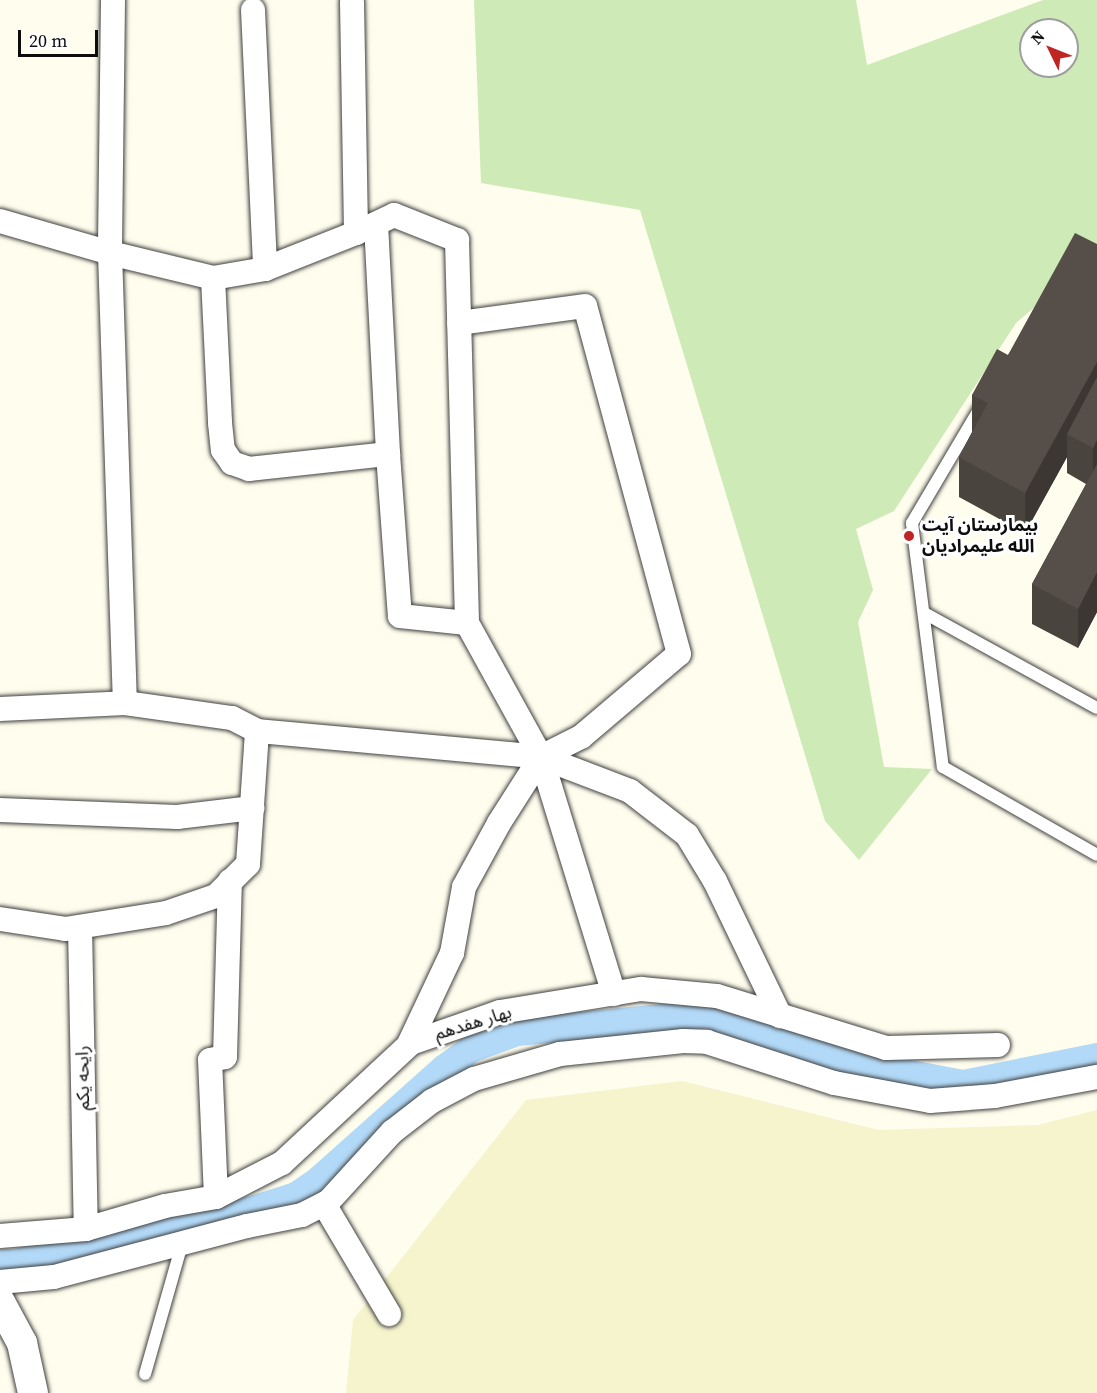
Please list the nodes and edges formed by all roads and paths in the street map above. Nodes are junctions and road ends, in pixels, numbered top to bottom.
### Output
1 (113, 0) edge
2 (352, 2) dead end
3 (253, 10) dead end
4 (0, 221) edge
5 (366, 229) junction
6 (111, 253) junction
7 (265, 269) junction
8 (213, 278) junction
9 (459, 322) junction
10 (985, 400) edge
11 (388, 454) junction
12 (924, 613) junction
13 (467, 623) junction
14 (125, 703) junction
15 (1097, 708) edge
16 (0, 709) edge
17 (257, 731) junction
18 (541, 757) junction
19 (252, 808) junction
20 (0, 810) edge
21 (1097, 855) edge
22 (230, 881) junction
23 (0, 919) edge
24 (80, 927) junction
25 (614, 994) junction
26 (780, 1016) junction
27 (410, 1044) junction
28 (998, 1045) dead end
29 (1097, 1077) edge
30 (216, 1197) junction
31 (324, 1204) junction
32 (86, 1229) junction
33 (0, 1236) edge
34 (182, 1244) junction
35 (0, 1282) edge
36 (0, 1302) edge
37 (389, 1314) dead end
38 (145, 1374) dead end
39 (33, 1393) edge

1 - 6 street
2 - 5 street
3 - 7 street
4 - 6 street
5 - 7 street
5 - 9 street
5 - 11 street
6 - 8 street
6 - 14 street
7 - 8 street
8 - 11 street
9 - 13 street
9 - 18 street
10 - 12 lane
11 - 13 street
12 - 15 lane
12 - 21 lane
13 - 18 street
14 - 16 street
14 - 17 street
17 - 18 street
17 - 19 street
18 - 25 street
18 - 26 street
18 - 27 street
19 - 20 street
19 - 22 street
22 - 24 street
22 - 30 street
23 - 24 street
24 - 32 street, رایحه یکم
25 - 26 street, بهار هفدهم
25 - 27 street, بهار هفدهم
26 - 28 street, بهار هفدهم
27 - 30 street, بهار هفدهم
29 - 31 street
30 - 32 street, بهار هفدهم
31 - 34 street
31 - 37 street
32 - 33 street, بهار هفدهم
34 - 35 street
34 - 38 lane
36 - 39 street

